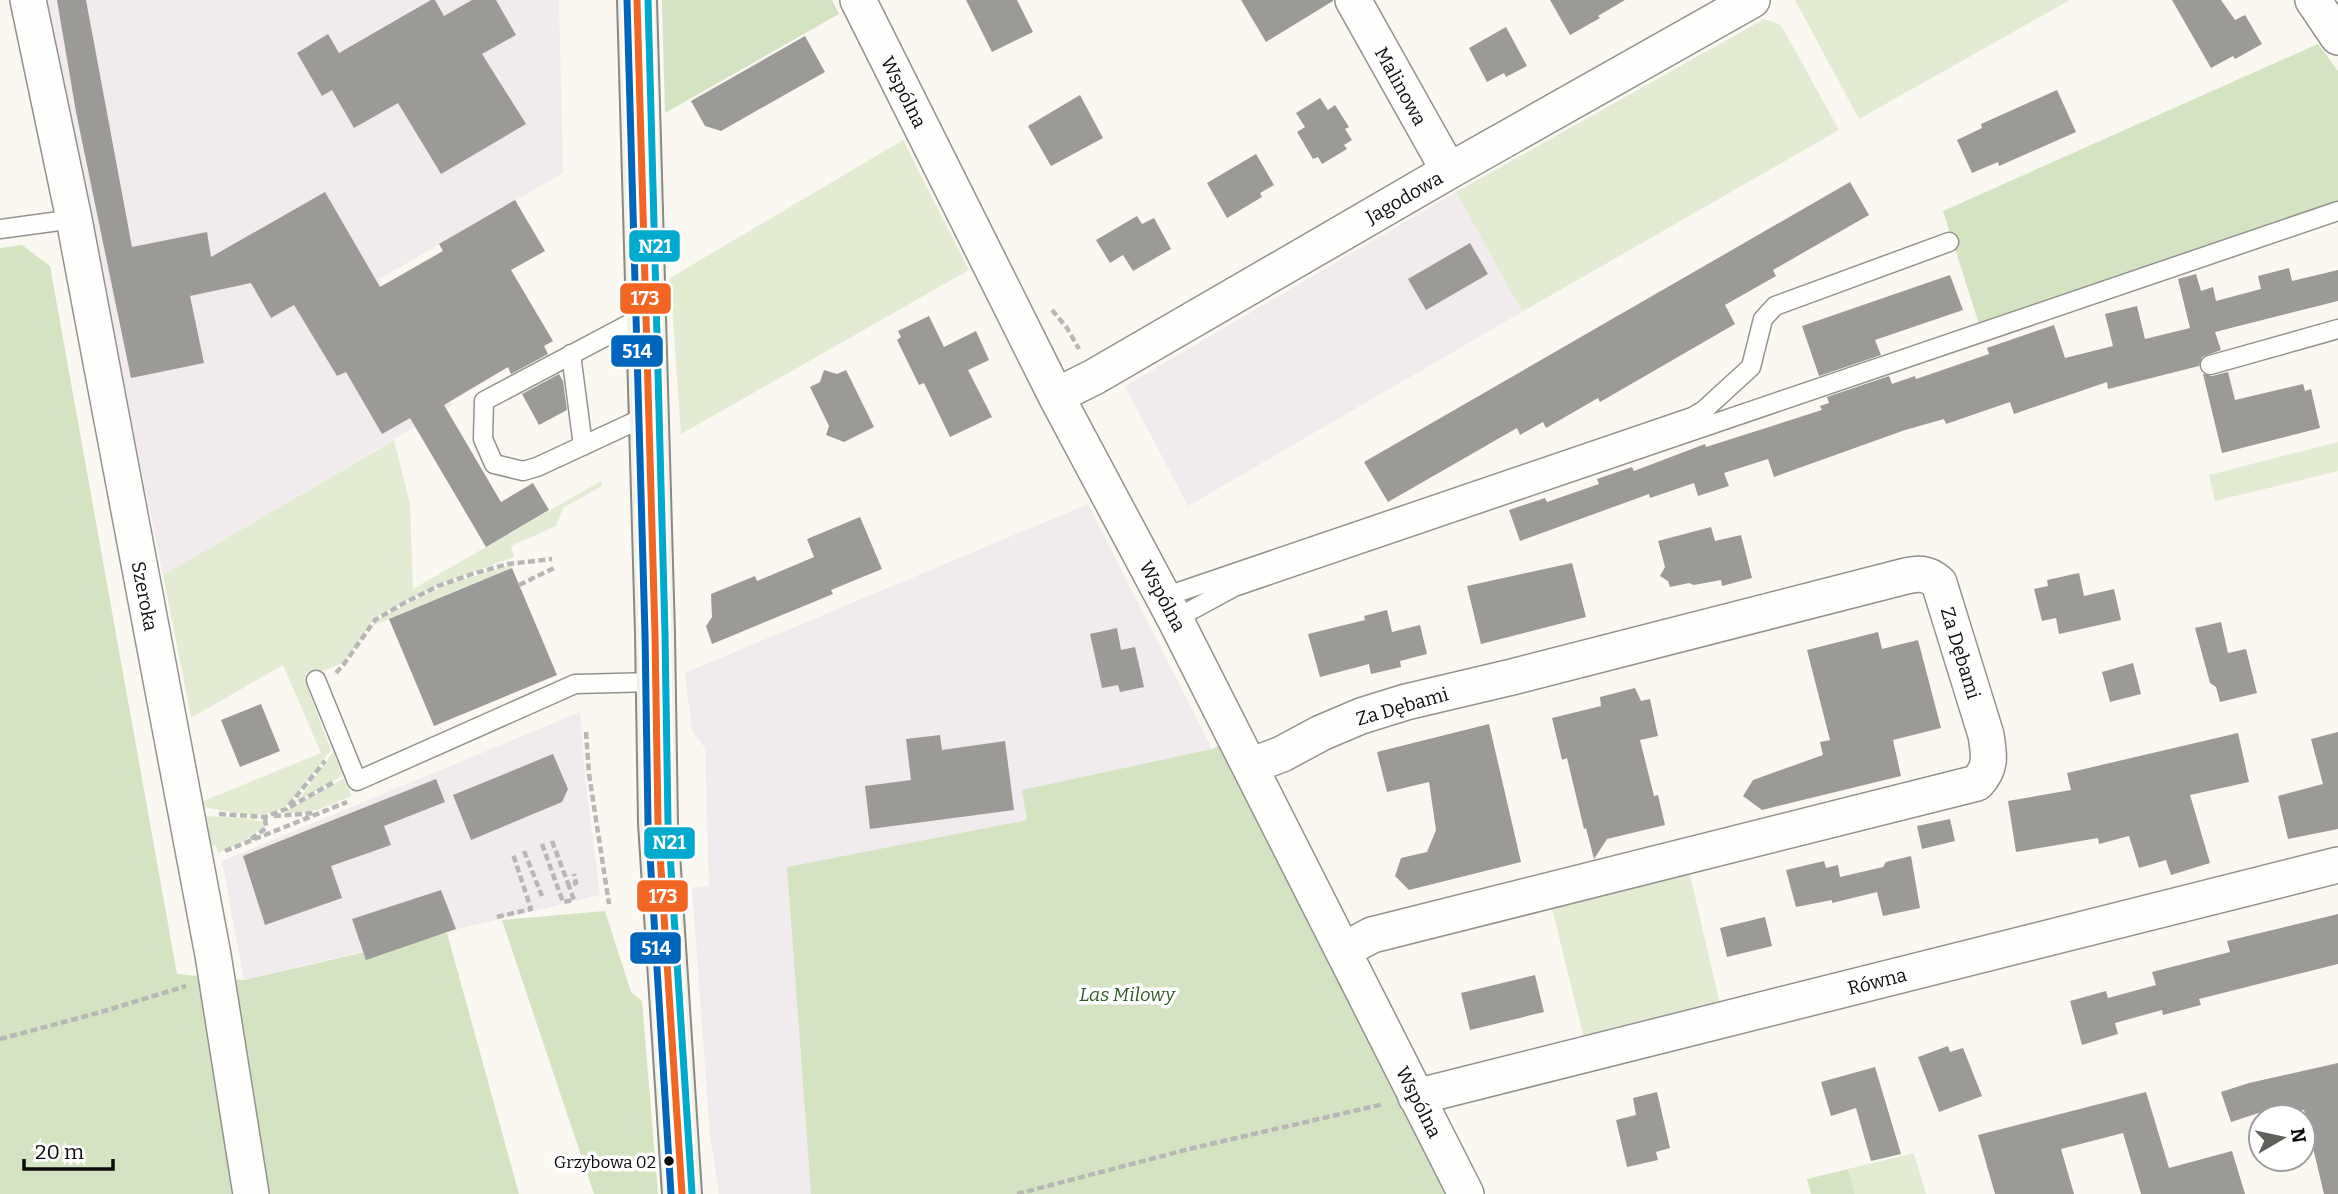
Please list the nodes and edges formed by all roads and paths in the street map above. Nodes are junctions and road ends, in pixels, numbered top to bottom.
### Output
1 (28, 0) edge
2 (636, 0) edge
3 (858, 0) edge
4 (1353, 0) edge
5 (1752, 0) edge
6 (2313, 0) edge
7 (2338, 37) edge
8 (1449, 171) junction
9 (2338, 211) edge
10 (74, 219) junction
11 (0, 229) edge
12 (1949, 242) dead end
13 (646, 315) junction
14 (2338, 329) edge
15 (571, 355) junction
16 (2210, 365) dead end
17 (1056, 396) junction
18 (649, 415) junction
19 (583, 446) junction
20 (552, 559) dead end
21 (556, 568) dead end
22 (519, 585) dead end
23 (1169, 608) junction
24 (371, 626) junction
25 (381, 626) dead end
26 (656, 682) junction
27 (318, 684) joint
28 (586, 732) dead end
29 (340, 740) junction
30 (1250, 766) junction
31 (356, 778) junction
32 (286, 809) junction
33 (186, 812) junction
34 (319, 813) junction
35 (265, 817) junction
36 (552, 841) dead end
37 (243, 844) junction
38 (542, 845) dead end
39 (524, 851) dead end
40 (513, 854) dead end
41 (196, 863) junction
42 (2338, 865) edge
43 (574, 874) dead end
44 (569, 886) junction
45 (542, 896) dead end
46 (609, 904) dead end
47 (497, 917) dead end
48 (1344, 950) junction
49 (217, 976) junction
50 (0, 1039) edge
51 (1416, 1097) junction
52 (251, 1194) edge
53 (682, 1194) edge
54 (1017, 1194) edge
55 (1466, 1194) edge

1 - 10 street, Szeroka
2 - 13 street
3 - 17 street, Wspólna
4 - 8 street, Malinowa
5 - 8 street, Jagodowa
6 - 7 street
8 - 17 street, Jagodowa
9 - 23 lane
10 - 11 lane
10 - 33 street, Szeroka
12 - 23 lane
13 - 15 lane
13 - 18 street
14 - 16 lane
15 - 19 lane
15 - 19 lane
17 - 23 street, Wspólna
18 - 19 lane
18 - 26 street
20 - 24 path
21 - 22 path
23 - 30 street, Wspólna
24 - 25 path
24 - 27 path
26 - 31 lane
26 - 53 street
27 - 29 lane
28 - 46 path
29 - 31 lane
29 - 32 path
30 - 48 street, Wspólna
30 - 48 street, Za Dębami
31 - 32 path
31 - 34 path
32 - 35 path
33 - 35 path
33 - 41 street, Szeroka
34 - 35 path
34 - 37 path
35 - 37 path
36 - 44 path
37 - 41 path
38 - 44 path
39 - 45 path
40 - 47 path
41 - 49 street, Szeroka
42 - 51 street, Równa
43 - 44 path
48 - 51 street, Wspólna
49 - 50 path
49 - 52 street, Szeroka
51 - 54 path
51 - 55 street, Wspólna

